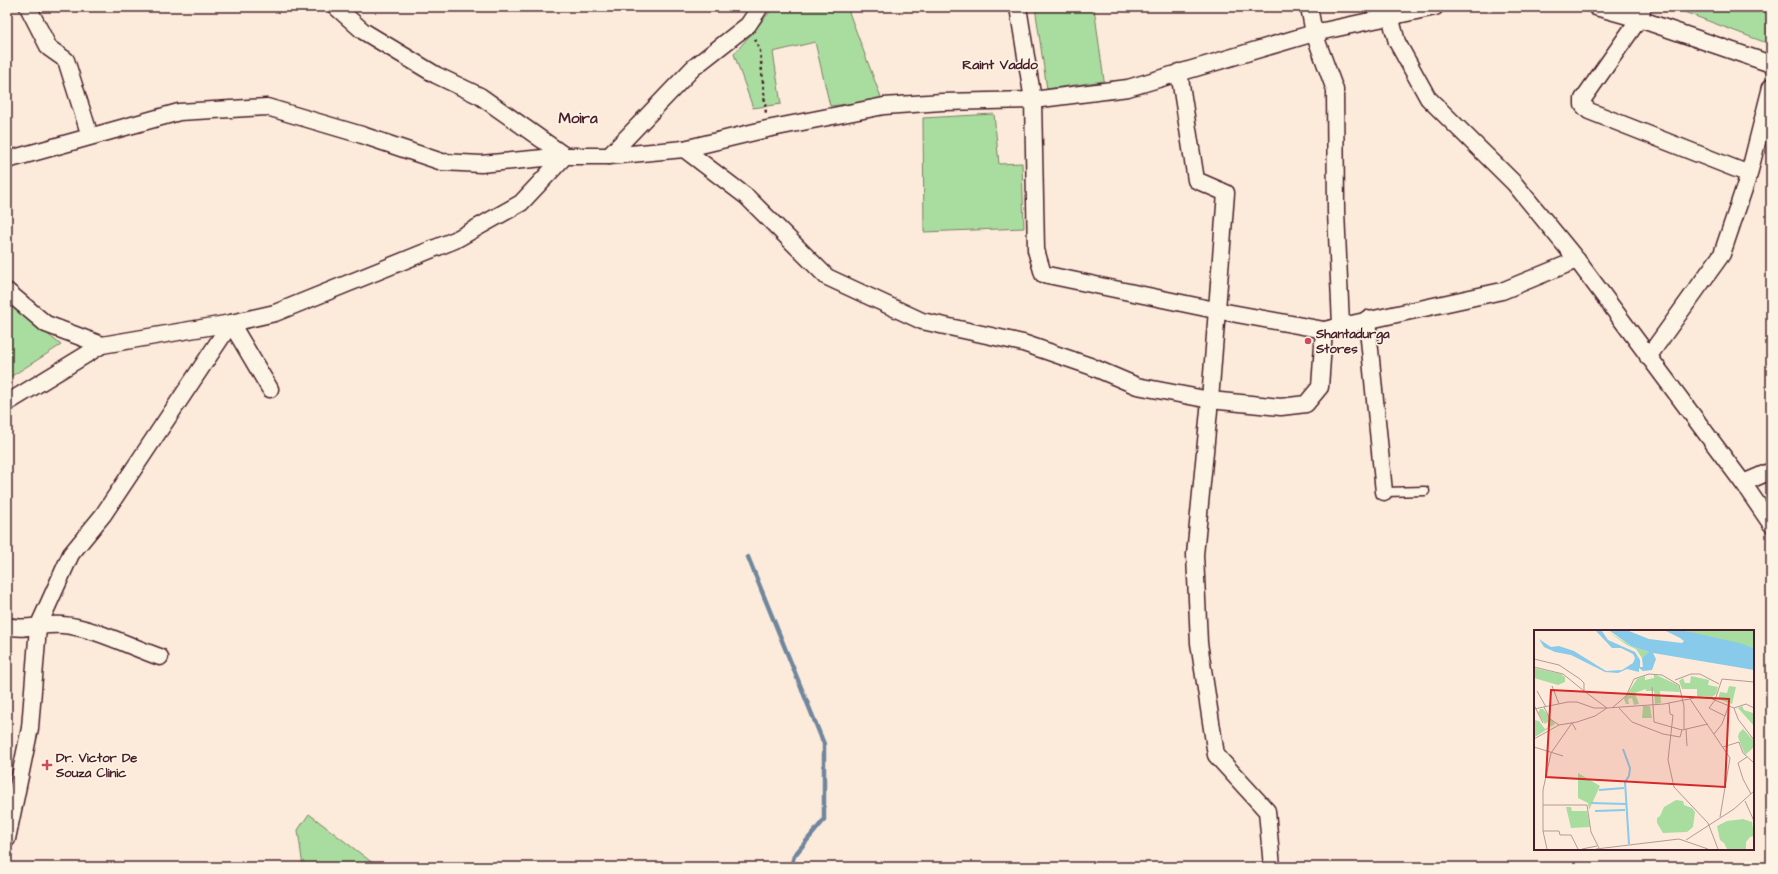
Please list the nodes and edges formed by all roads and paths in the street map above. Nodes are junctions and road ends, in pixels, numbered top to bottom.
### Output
1 (28, 7) edge
2 (336, 7) edge
3 (760, 7) edge
4 (1018, 7) edge
5 (1309, 7) edge
6 (1435, 7) edge
7 (1596, 7) edge
8 (1641, 13) edge
9 (1390, 16) junction
10 (748, 25) junction
11 (1314, 33) junction
12 (1771, 64) edge
13 (1179, 72) junction
14 (1771, 87) edge
15 (1033, 100) junction
16 (767, 129) junction
17 (90, 136) junction
18 (684, 150) junction
19 (565, 156) junction
20 (609, 156) junction
21 (7, 160) edge
22 (1749, 174) junction
23 (1577, 260) junction
24 (7, 291) edge
25 (1215, 310) junction
26 (1366, 319) junction
27 (231, 323) junction
28 (1341, 325) junction
29 (1324, 330) junction
30 (102, 345) junction
31 (1648, 357) junction
32 (270, 389) dead end
33 (1210, 400) junction
34 (7, 403) edge
35 (1771, 471) edge
36 (1743, 483) junction
37 (1425, 491) dead end
38 (1384, 492) joint
39 (1771, 524) edge
40 (7, 626) edge
41 (38, 627) junction
42 (160, 657) dead end
43 (7, 839) edge
44 (1272, 867) edge

1 - 17 street
2 - 19 street
3 - 10 street
4 - 15 street
5 - 11 street
6 - 9 street
7 - 8 street
8 - 12 street
8 - 22 street
9 - 11 street
9 - 23 street
10 - 16 path
10 - 20 street
11 - 13 street
11 - 28 street
13 - 15 street
13 - 25 street
14 - 22 street
15 - 16 street
15 - 25 street
16 - 18 street
17 - 19 street
17 - 21 street
18 - 20 street
18 - 33 street
19 - 20 street
19 - 27 street
22 - 31 street
23 - 26 street
23 - 31 street
24 - 30 street
25 - 29 street
25 - 33 street
26 - 28 street
26 - 38 street
27 - 30 street
27 - 32 street
27 - 41 street
28 - 29 street
29 - 33 street
30 - 34 street
31 - 36 street
33 - 44 street
35 - 36 street
36 - 39 street
37 - 38 lane
40 - 41 street
41 - 42 street
41 - 43 street

